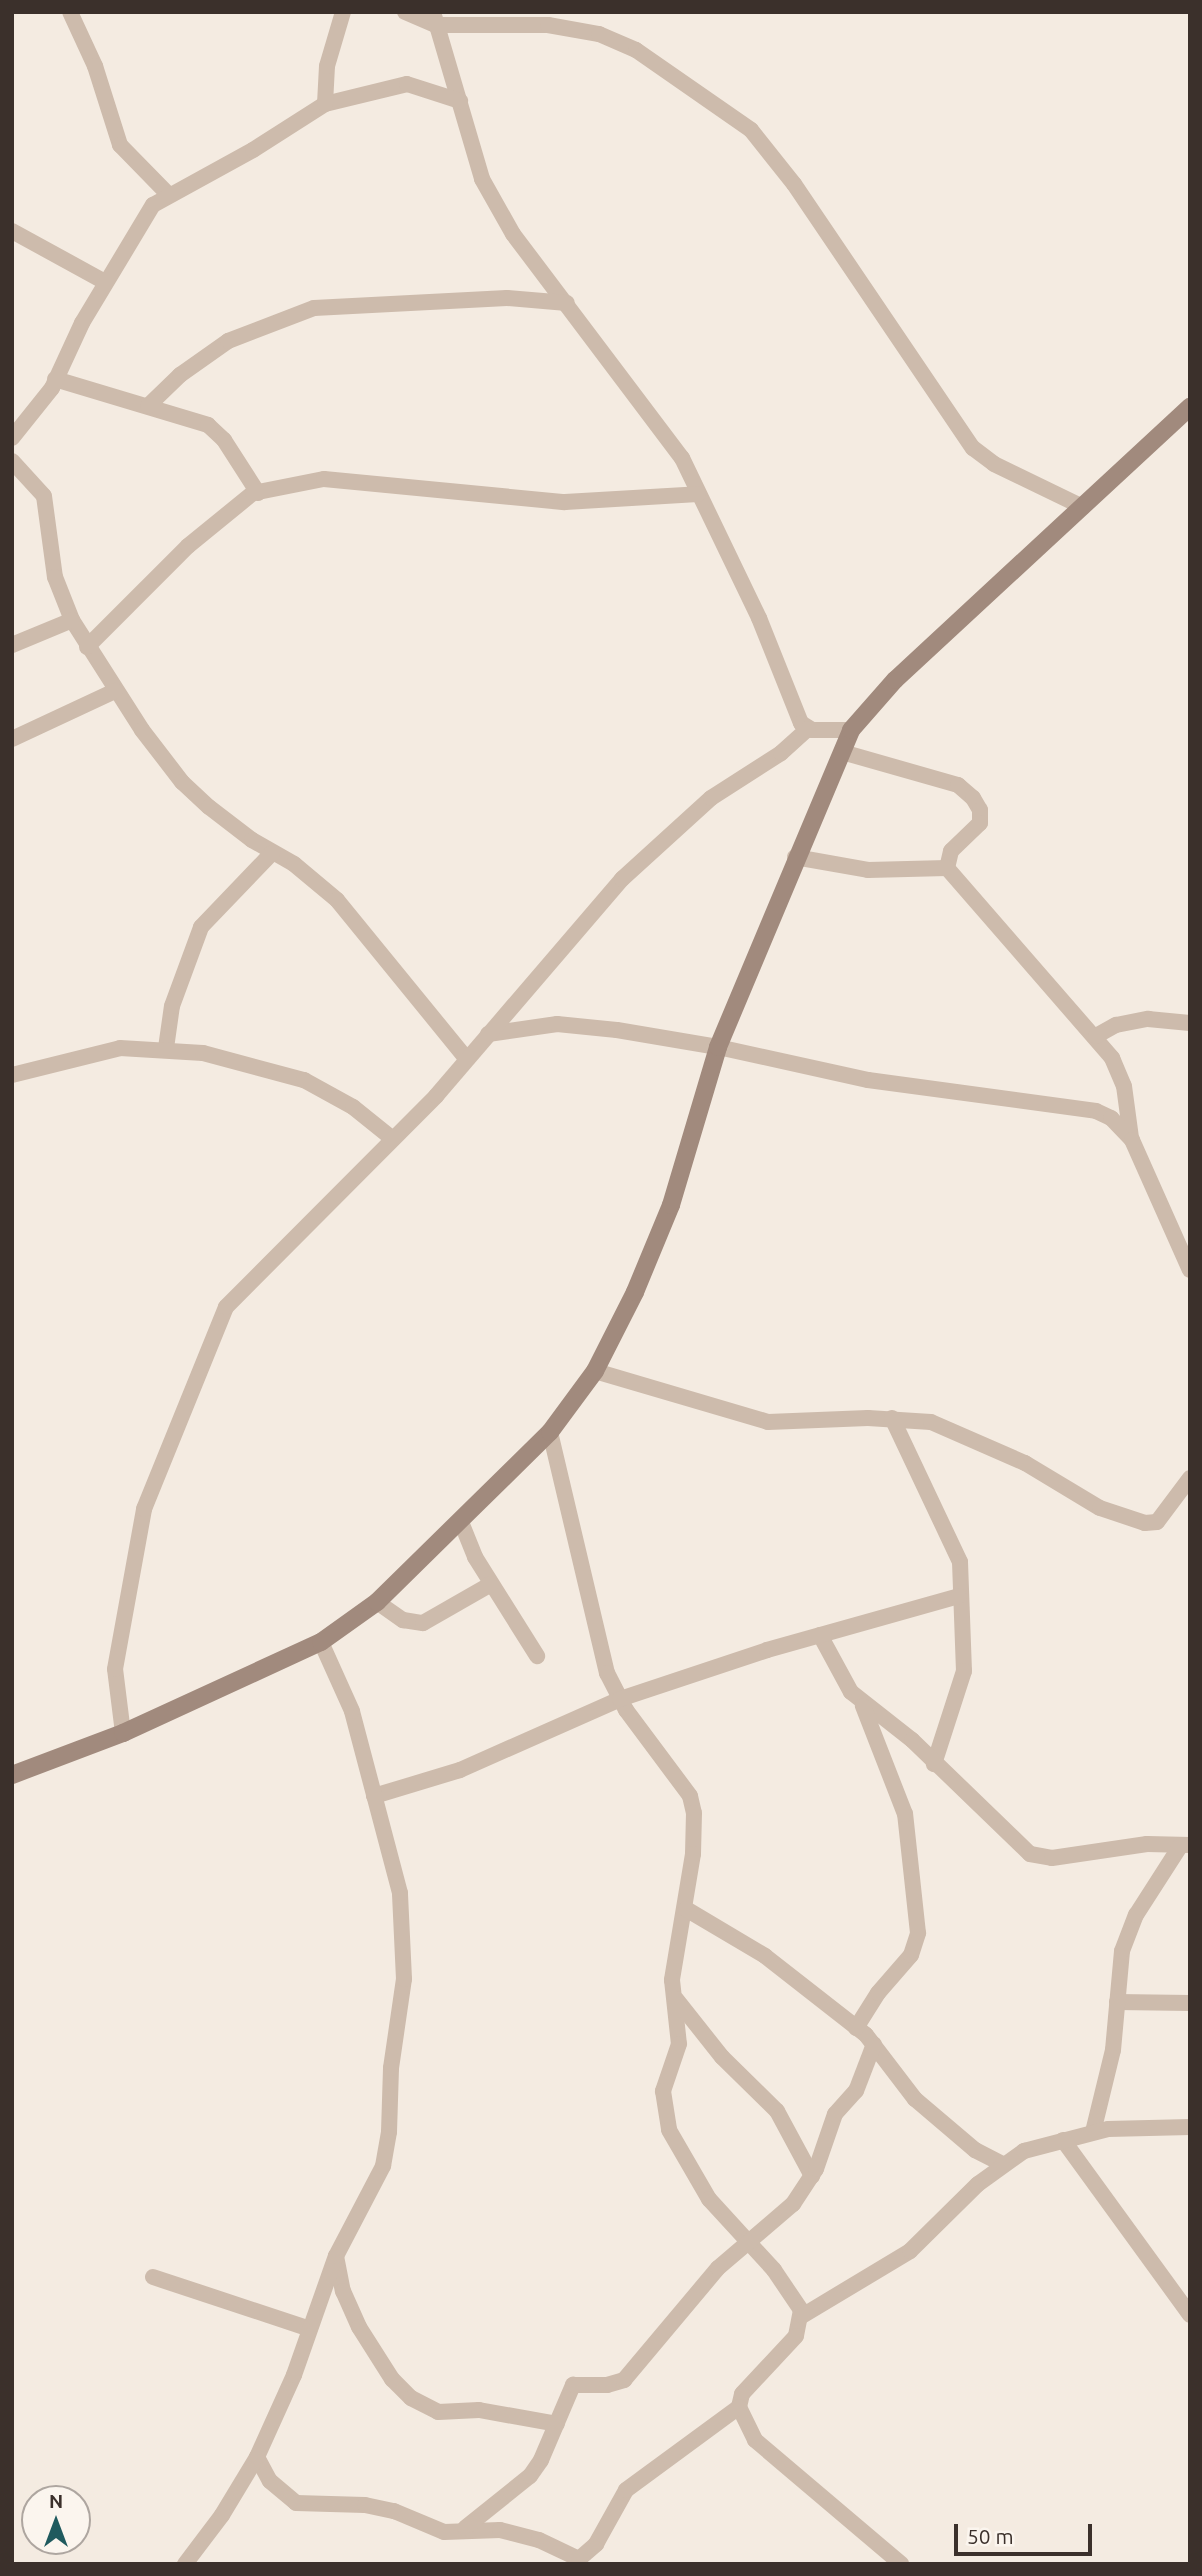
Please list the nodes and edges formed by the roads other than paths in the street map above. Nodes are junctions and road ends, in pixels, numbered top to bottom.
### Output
1 (70, 12) edge
2 (343, 12) edge
3 (405, 12) edge
4 (434, 19) edge
5 (460, 102) junction
6 (325, 104) junction
7 (168, 194) junction
8 (12, 231) edge
9 (105, 282) junction
10 (567, 303) junction
11 (55, 379) junction
12 (148, 406) junction
13 (1190, 407) edge
14 (12, 438) edge
15 (12, 461) edge
16 (257, 492) junction
17 (698, 494) junction
18 (1083, 507) junction
19 (72, 620) junction
20 (12, 645) edge
21 (87, 647) junction
22 (115, 691) junction
23 (808, 729) junction
24 (851, 730) junction
25 (12, 739) edge
26 (842, 752) junction
27 (272, 853) junction
28 (794, 857) junction
29 (947, 868) junction
30 (1190, 1023) edge
31 (488, 1034) junction
32 (1097, 1036) junction
33 (718, 1046) junction
34 (166, 1048) junction
35 (467, 1058) junction
36 (12, 1075) edge
37 (393, 1139) junction
38 (1132, 1140) junction
39 (1190, 1270) edge
40 (595, 1371) junction
41 (892, 1418) junction
42 (550, 1432) junction
43 (1190, 1479) edge
44 (461, 1522) junction
45 (491, 1584) junction
46 (959, 1596) junction
47 (377, 1602) junction
48 (820, 1635) junction
49 (321, 1642) junction
50 (537, 1656) dead end
51 (620, 1699) junction
52 (861, 1701) junction
53 (123, 1733) junction
54 (934, 1764) junction
55 (12, 1775) edge
56 (374, 1796) junction
57 (1185, 1845) edge
58 (686, 1909) junction
59 (674, 1997) junction
60 (1117, 2002) junction
61 (1190, 2003) edge
62 (856, 2028) junction
63 (874, 2044) junction
64 (1190, 2127) edge
65 (1093, 2132) junction
66 (1063, 2140) junction
67 (1003, 2164) junction
68 (812, 2176) junction
69 (746, 2243) junction
70 (336, 2256) junction
71 (153, 2277) dead end
72 (1190, 2315) edge
73 (802, 2316) junction
74 (310, 2329) junction
75 (739, 2407) junction
76 (557, 2424) junction
77 (257, 2457) junction
78 (465, 2528) junction
79 (185, 2564) edge
80 (901, 2564) edge

1 - 7 street
2 - 6 street
3 - 4 street
4 - 5 street
4 - 18 street
5 - 6 street
5 - 10 street
6 - 7 street
7 - 9 street
8 - 9 street
9 - 11 street
10 - 12 street
10 - 17 street
11 - 12 street
11 - 14 street
12 - 16 street
13 - 18 street
15 - 19 street
16 - 17 street
16 - 21 street
17 - 23 street
18 - 24 street
19 - 20 street
19 - 21 street
21 - 22 street
22 - 25 street
22 - 27 street
23 - 24 street
23 - 31 street
24 - 26 street
26 - 28 street
26 - 29 street
27 - 34 street
27 - 35 street
28 - 29 street
28 - 33 street
29 - 32 street
30 - 32 street
31 - 33 street
31 - 35 street
32 - 38 street
33 - 38 street
33 - 40 street
34 - 36 street
34 - 37 street
35 - 37 street
37 - 53 street
38 - 39 street
40 - 41 street
40 - 42 street
41 - 43 street
41 - 46 street
42 - 44 street
42 - 51 street
44 - 45 street
44 - 47 street
45 - 47 street
45 - 50 street
46 - 48 street
46 - 54 street
47 - 49 street
48 - 51 street
48 - 52 street
49 - 53 street
49 - 56 street
51 - 56 street
51 - 58 street
52 - 54 street
52 - 62 street
53 - 55 street
54 - 57 street
56 - 70 street
57 - 60 street
58 - 59 street
58 - 62 street
59 - 68 street
59 - 69 street
60 - 61 street
60 - 65 street
62 - 63 street
63 - 67 street
63 - 68 street
64 - 65 street
65 - 66 street
66 - 67 street
66 - 72 street
67 - 73 street
68 - 69 street
69 - 73 street
69 - 76 street
70 - 74 street
70 - 76 street
71 - 74 street
73 - 75 street
74 - 77 street
75 - 78 street
75 - 80 street
76 - 78 street
77 - 78 street
77 - 79 street

